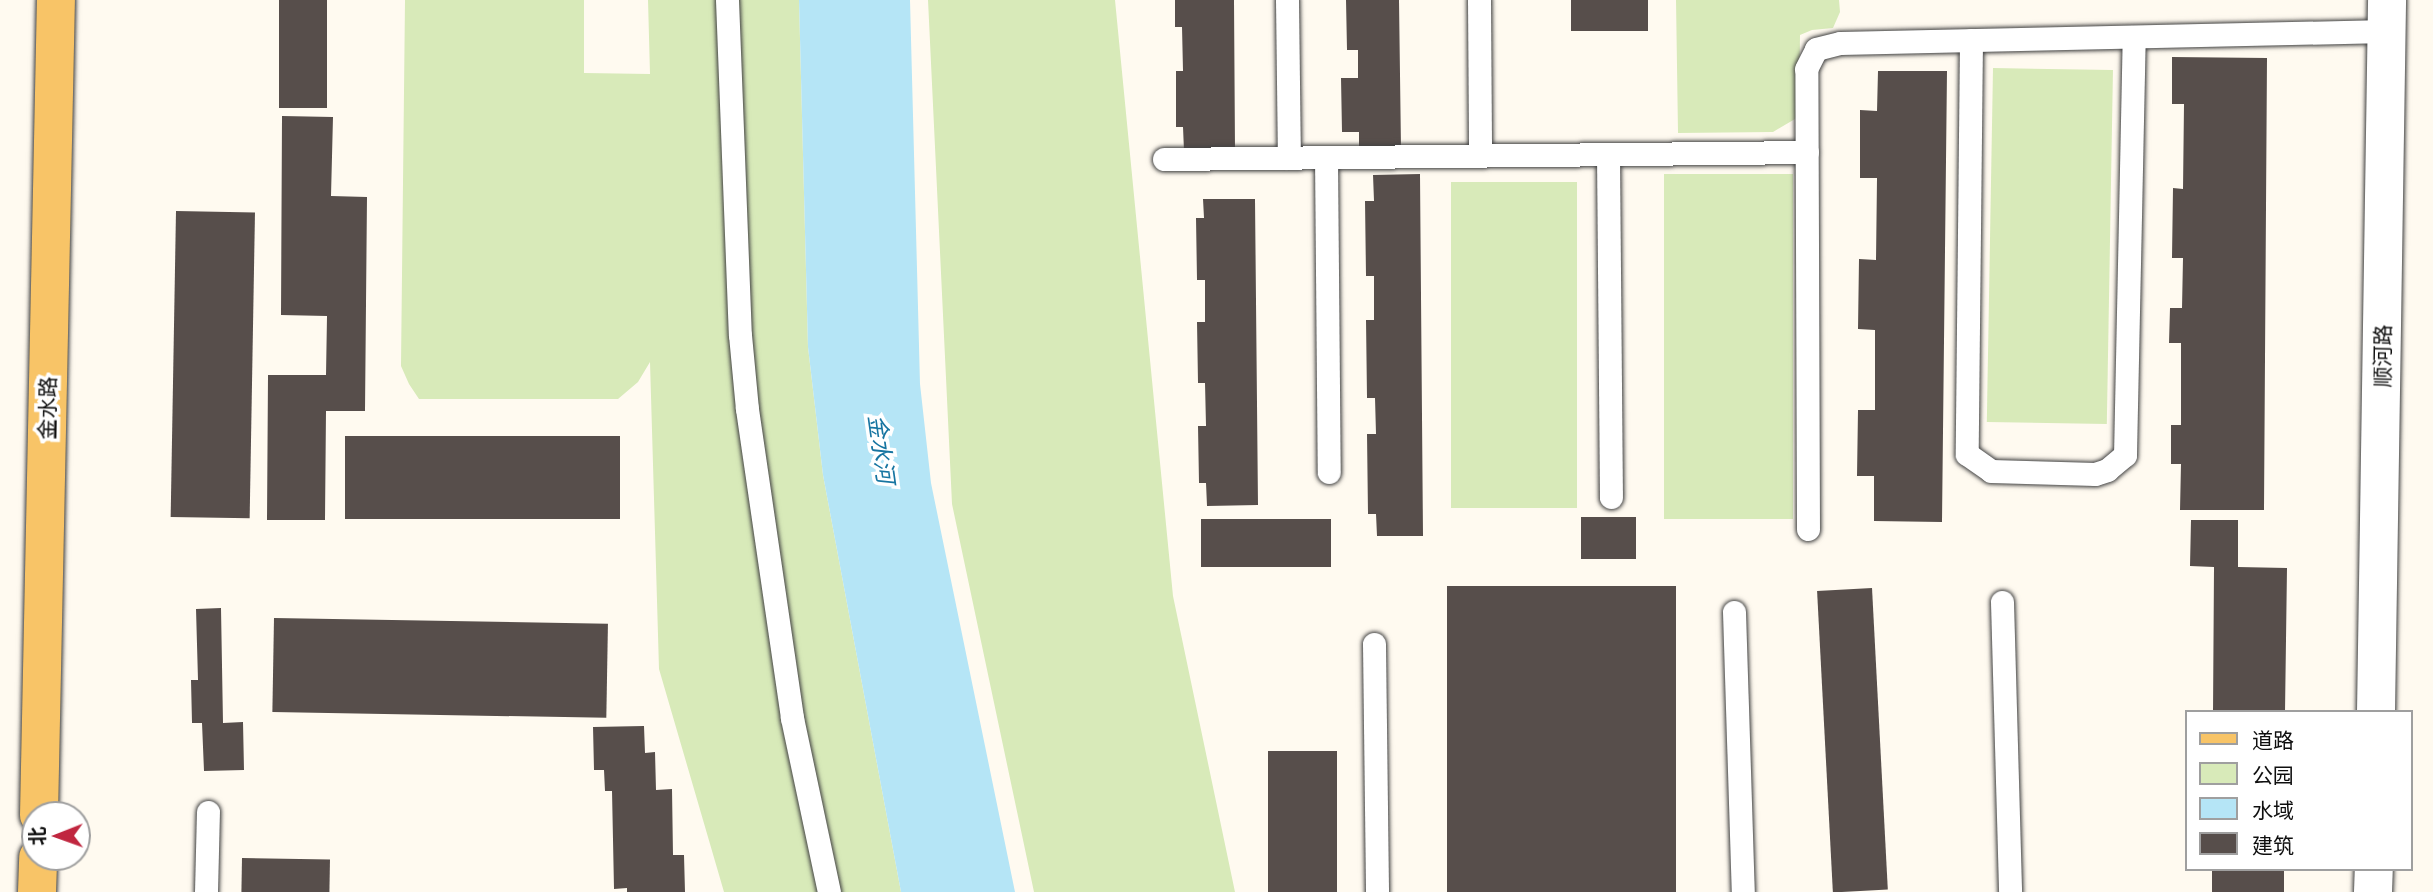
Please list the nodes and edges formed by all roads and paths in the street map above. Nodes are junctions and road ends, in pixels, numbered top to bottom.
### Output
1 (56, 0) edge
2 (727, 0) edge
3 (1287, 0) edge
4 (1479, 0) edge
5 (2387, 15) edge
6 (2134, 37) junction
7 (1971, 40) junction
8 (1807, 152) junction
9 (1608, 155) junction
10 (1480, 156) junction
11 (1289, 158) junction
12 (1326, 158) junction
13 (1164, 159) dead end
14 (1329, 472) dead end
15 (1611, 498) dead end
16 (1808, 529) dead end
17 (2002, 602) dead end
18 (1734, 612) dead end
19 (1374, 645) dead end
20 (2376, 710) edge
21 (39, 801) edge
22 (208, 812) dead end
23 (38, 871) edge
24 (2374, 871) edge
25 (37, 892) edge
26 (206, 892) edge
27 (829, 892) edge
28 (1377, 892) edge
29 (1743, 892) edge
30 (2010, 892) edge
31 (2373, 892) edge

1 - 21 main road, 金水路
2 - 27 lane
3 - 11 lane
4 - 10 lane
5 - 6 lane
5 - 20 street, 顺河路
6 - 7 lane
6 - 7 lane
7 - 8 lane
8 - 9 lane
8 - 16 lane
9 - 10 lane
9 - 15 lane
10 - 12 lane
11 - 12 lane
11 - 13 lane
12 - 14 lane
17 - 30 lane
18 - 29 lane
19 - 28 lane
22 - 26 lane
23 - 25 main road
24 - 31 street

